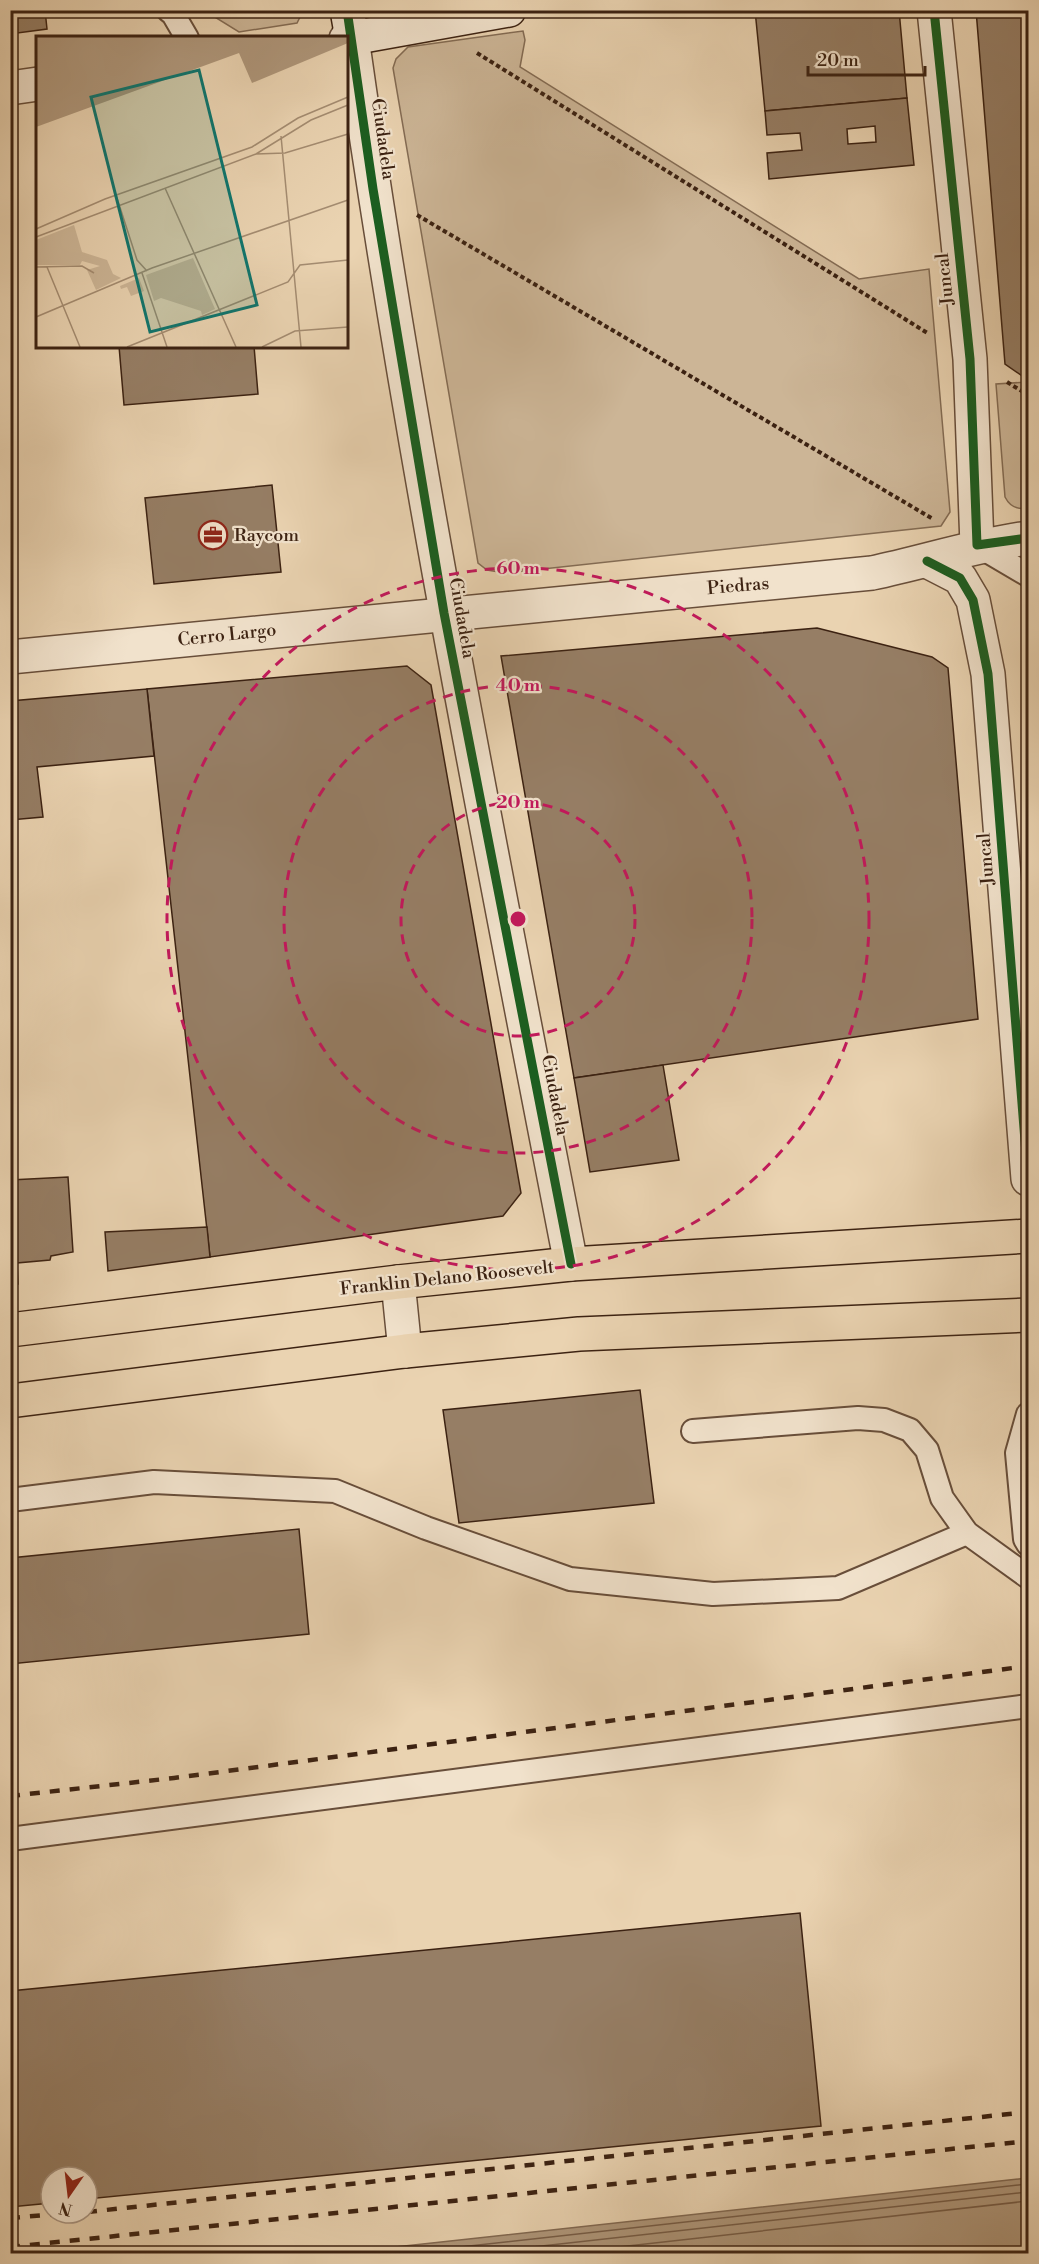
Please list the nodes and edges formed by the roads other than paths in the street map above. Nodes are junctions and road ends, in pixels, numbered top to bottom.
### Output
1 (168, 10) edge
2 (509, 10) edge
3 (934, 10) edge
4 (348, 29) edge
5 (186, 36) edge
6 (36, 84) edge
7 (10, 88) edge
8 (1029, 538) edge
9 (977, 545) junction
10 (927, 561) junction
11 (1029, 575) edge
12 (444, 613) junction
13 (10, 657) edge
14 (1025, 1077) edge
15 (1029, 1179) edge
16 (1029, 1236) edge
17 (571, 1264) junction
18 (398, 1282) junction
19 (1029, 1315) edge
20 (10, 1330) edge
21 (405, 1351) junction
22 (10, 1401) edge
23 (1029, 1414) edge
24 (693, 1431) dead end
25 (10, 1500) edge
26 (968, 1533) junction
27 (1029, 1544) edge
28 (1029, 1577) edge
29 (1029, 1706) edge
30 (10, 1839) edge

1 - 5 lane
2 - 4 street
3 - 9 street, Juncal
4 - 12 street, Ciudadela
6 - 7 street
8 - 9 street, Piedras
9 - 10 street, Piedras
9 - 11 lane
10 - 12 street, Piedras
10 - 14 street, Juncal
12 - 13 street, Cerro Largo
12 - 17 street, Ciudadela
14 - 15 street, Juncal
16 - 17 main road, Franklin Delano Roosevelt
17 - 18 main road, Franklin Delano Roosevelt
18 - 20 main road, Franklin Delano Roosevelt
18 - 21 street
19 - 21 main road
21 - 22 main road
23 - 27 lane
24 - 26 lane
25 - 26 lane
26 - 28 lane
29 - 30 lane

